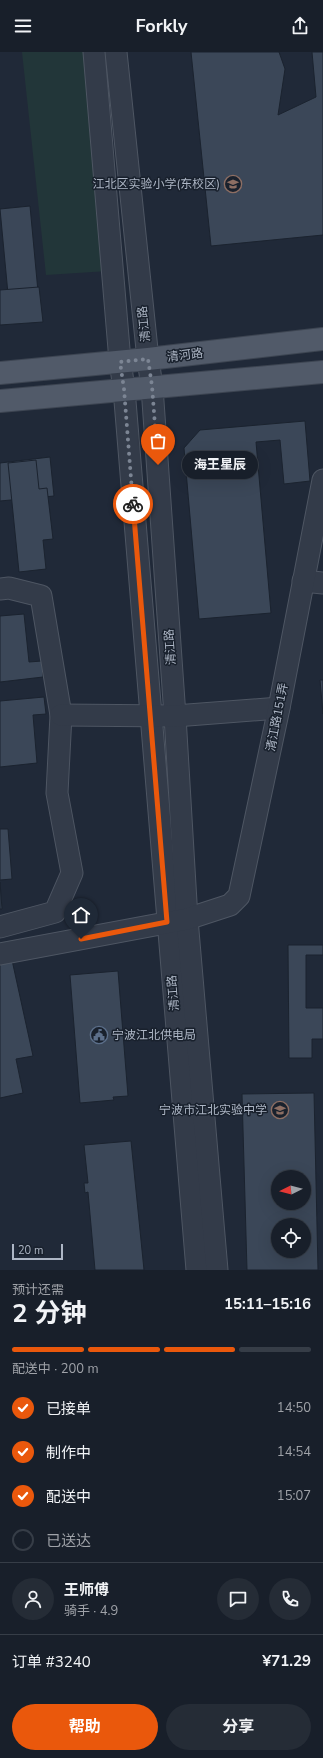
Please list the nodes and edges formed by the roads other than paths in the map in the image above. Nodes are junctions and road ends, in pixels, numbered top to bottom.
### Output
1 (94, 52) edge
2 (116, 52) edge
3 (323, 338) edge
4 (148, 359) junction
5 (120, 362) junction
6 (323, 372) edge
7 (0, 373) edge
8 (152, 386) junction
9 (124, 389) junction
10 (0, 402) edge
11 (323, 480) edge
12 (313, 582) edge
13 (0, 589) edge
14 (279, 708) junction
15 (61, 715) junction
16 (151, 716) junction
17 (175, 716) junction
18 (177, 920) junction
19 (0, 927) edge
20 (0, 954) edge
21 (197, 1270) edge
22 (217, 1270) edge

1 - 5 street, 清江路
2 - 4 street, 清江路
3 - 4 main road, 清河路
4 - 5 main road, 清河路
4 - 8 street, 清江路
5 - 7 main road, 清河路
5 - 9 street, 清江路
6 - 8 main road
8 - 9 main road
8 - 17 street, 清江路
9 - 10 main road
9 - 16 street, 清江路
11 - 12 street, 清江路151弄
12 - 14 street, 清江路151弄
13 - 15 street
14 - 17 street
14 - 18 street, 清江路151弄
15 - 16 street
15 - 19 street
16 - 17 street
16 - 18 street, 清江路
17 - 18 street, 清江路
18 - 20 street, 清江路151弄
18 - 21 street, 清江路
18 - 22 street, 清江路

